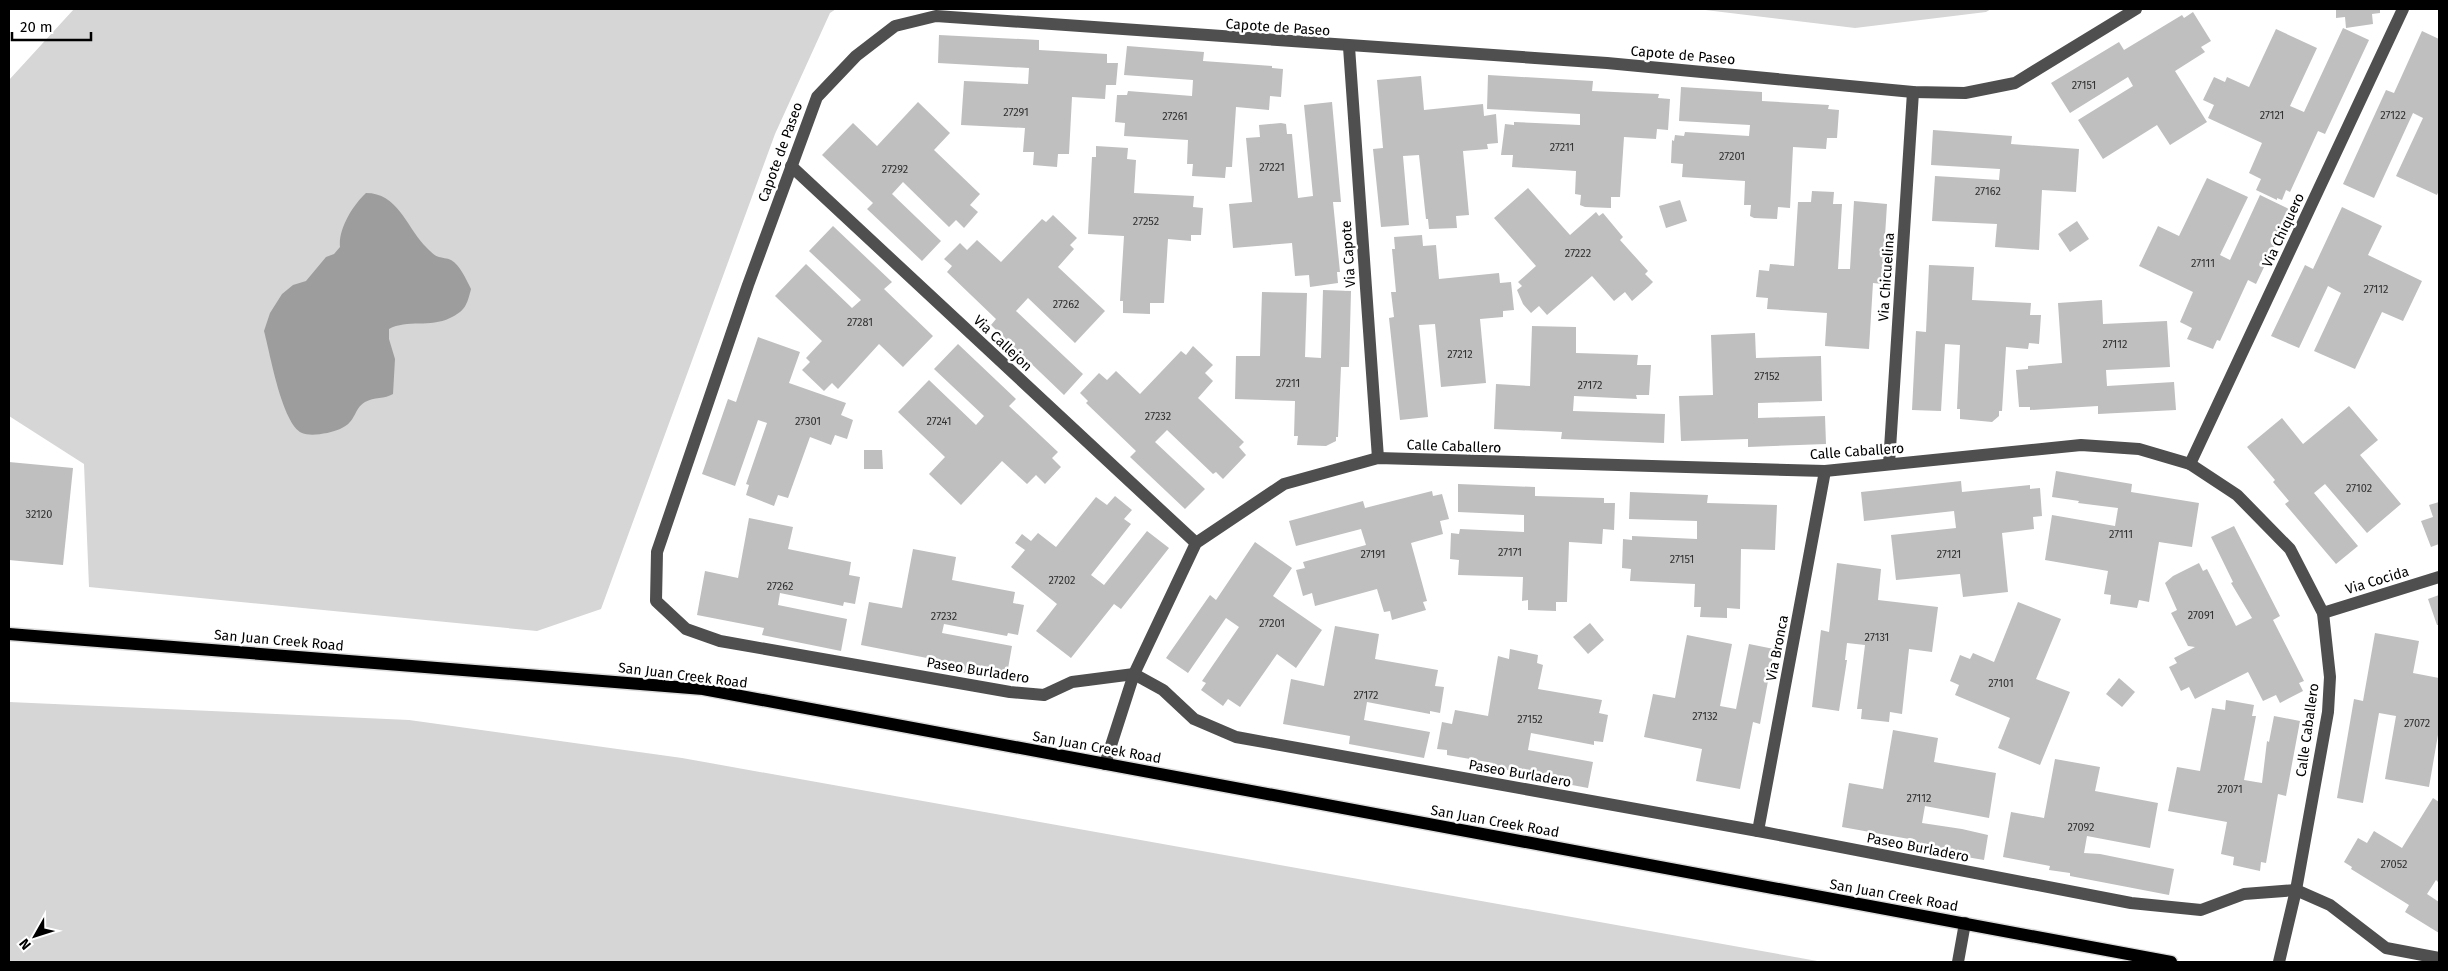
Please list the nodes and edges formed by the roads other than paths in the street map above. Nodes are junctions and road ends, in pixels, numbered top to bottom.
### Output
1 (2136, 9) edge
2 (2403, 9) edge
3 (1349, 47) junction
4 (1913, 92) junction
5 (791, 166) junction
6 (1378, 458) junction
7 (1889, 464) junction
8 (2190, 464) junction
9 (1825, 471) junction
10 (1196, 542) junction
11 (657, 552) joint
12 (2439, 577) edge
13 (2323, 612) junction
14 (9, 634) edge
15 (1134, 674) junction
16 (1105, 764) junction
17 (1758, 831) junction
18 (2296, 890) junction
19 (1965, 923) junction
20 (2439, 958) edge
21 (1958, 962) edge
22 (2171, 962) edge
23 (2279, 962) edge

1 - 4 street, Capote de Paseo
2 - 8 street, Via Chiquero
3 - 4 street, Capote de Paseo
3 - 5 street, Capote de Paseo
3 - 6 street, Via Capote
4 - 7 street, Via Chicuelina
5 - 10 street, Via Callejon
5 - 11 street, Capote de Paseo
6 - 9 street, Calle Caballero
6 - 10 street, Calle Caballero
7 - 8 street, Calle Caballero
7 - 9 street, Calle Caballero
8 - 13 street, Calle Caballero
9 - 17 street, Via Bronca
10 - 15 street
11 - 15 street, Paseo Burladero
12 - 13 street, Via Cocida
13 - 18 street, Calle Caballero
14 - 16 main road, San Juan Creek Road
15 - 16 street
15 - 17 street, Paseo Burladero
16 - 19 main road, San Juan Creek Road
17 - 18 street, Paseo Burladero
18 - 20 street, Paseo Burladero
18 - 23 street, Calle Caballero
19 - 21 street
19 - 22 main road, San Juan Creek Road

